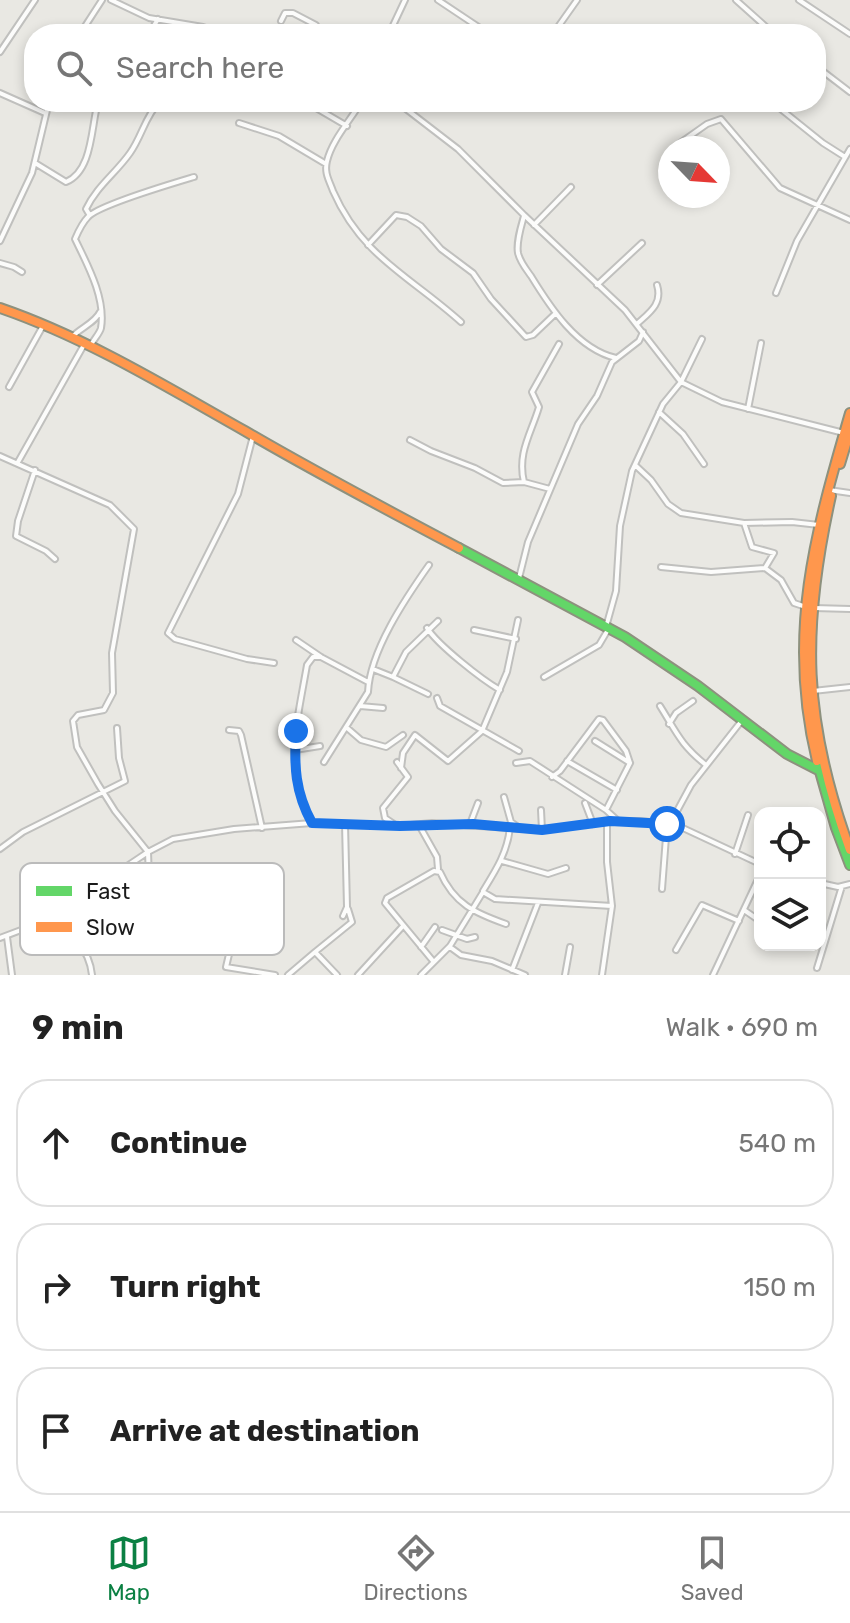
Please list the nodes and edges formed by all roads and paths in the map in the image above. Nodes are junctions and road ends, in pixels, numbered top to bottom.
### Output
1 (35, 0) edge
2 (102, 0) edge
3 (111, 0) edge
4 (405, 0) edge
5 (438, 0) edge
6 (577, 0) edge
7 (736, 0) edge
8 (799, 0) edge
9 (158, 19) junction
10 (281, 21) dead end
11 (86, 24) edge
12 (155, 24) edge
13 (180, 24) edge
14 (314, 24) edge
15 (394, 24) edge
16 (474, 24) edge
17 (560, 24) edge
18 (763, 24) edge
19 (850, 34) edge
20 (0, 52) edge
21 (826, 74) edge
22 (850, 92) edge
23 (0, 93) edge
24 (24, 104) edge
25 (96, 112) edge
26 (152, 112) edge
27 (323, 112) edge
28 (355, 112) edge
29 (410, 112) edge
30 (784, 112) edge
31 (45, 113) edge
32 (239, 123) dead end
33 (347, 126) junction
34 (690, 136) edge
35 (850, 149) edge
36 (845, 157) junction
37 (326, 164) junction
38 (36, 167) junction
39 (194, 177) dead end
40 (571, 187) dead end
41 (817, 205) junction
42 (89, 214) junction
43 (524, 215) junction
44 (850, 220) edge
45 (534, 225) junction
46 (0, 241) edge
47 (642, 243) dead end
48 (367, 246) junction
49 (0, 263) edge
50 (22, 272) dead end
51 (597, 285) junction
52 (657, 285) dead end
53 (776, 293) dead end
54 (0, 308) edge
55 (101, 310) junction
56 (555, 314) junction
57 (461, 322) dead end
58 (44, 324) junction
59 (637, 324) junction
60 (643, 332) junction
61 (72, 337) junction
62 (702, 339) dead end
63 (639, 341) junction
64 (650, 341) junction
65 (761, 343) dead end
66 (88, 344) junction
67 (559, 344) dead end
68 (614, 360) junction
69 (681, 382) junction
70 (9, 387) dead end
71 (748, 409) junction
72 (659, 412) junction
73 (850, 413) edge
74 (847, 432) edge
75 (253, 436) junction
76 (410, 440) dead end
77 (0, 456) edge
78 (18, 462) junction
79 (704, 464) dead end
80 (635, 465) junction
81 (35, 470) junction
82 (524, 482) junction
83 (550, 489) junction
84 (830, 491) junction
85 (850, 493) edge
86 (744, 523) junction
87 (819, 525) junction
88 (55, 559) dead end
89 (429, 565) dead end
90 (661, 567) dead end
91 (765, 568) junction
92 (518, 581) junction
93 (808, 607) junction
94 (850, 609) edge
95 (518, 620) dead end
96 (438, 621) dead end
97 (608, 628) junction
98 (427, 629) junction
99 (474, 630) dead end
100 (516, 639) junction
101 (296, 640) dead end
102 (321, 657) junction
103 (274, 663) dead end
104 (373, 669) junction
105 (393, 677) junction
106 (544, 677) dead end
107 (368, 682) junction
108 (850, 687) edge
109 (500, 690) junction
110 (812, 691) junction
111 (428, 694) dead end
112 (437, 698) dead end
113 (693, 701) dead end
114 (360, 706) junction
115 (660, 706) dead end
116 (383, 708) dead end
117 (743, 719) junction
118 (669, 724) junction
119 (346, 727) junction
120 (117, 728) dead end
121 (229, 730) dead end
122 (482, 731) junction
123 (403, 735) dead end
124 (595, 741) dead end
125 (320, 746) dead end
126 (295, 750) junction
127 (519, 751) dead end
128 (567, 761) junction
129 (324, 762) dead end
130 (397, 762) dead end
131 (516, 763) dead end
132 (630, 763) junction
133 (706, 765) junction
134 (401, 768) junction
135 (822, 772) junction
136 (552, 777) junction
137 (617, 790) junction
138 (104, 794) junction
139 (504, 797) dead end
140 (478, 803) dead end
141 (585, 803) dead end
142 (541, 810) dead end
143 (606, 810) junction
144 (748, 815) dead end
145 (607, 822) junction
146 (619, 822) junction
147 (312, 823) junction
148 (345, 824) junction
149 (470, 824) junction
150 (593, 824) junction
151 (668, 824) junction
152 (419, 825) junction
153 (396, 826) junction
154 (262, 828) junction
155 (510, 828) junction
156 (520, 828) junction
157 (542, 830) junction
158 (0, 849) edge
159 (850, 850) edge
160 (148, 852) junction
161 (735, 854) junction
162 (502, 861) junction
163 (754, 862) edge
164 (132, 863) edge
165 (148, 863) edge
166 (850, 865) edge
167 (566, 868) dead end
168 (437, 870) junction
169 (758, 879) edge
170 (826, 884) edge
171 (850, 884) edge
172 (842, 886) junction
173 (662, 889) dead end
174 (483, 892) junction
175 (538, 903) junction
176 (612, 906) junction
177 (347, 907) junction
178 (744, 910) junction
179 (472, 911) junction
180 (343, 916) dead end
181 (754, 917) edge
182 (739, 921) junction
183 (506, 924) dead end
184 (403, 926) junction
185 (435, 927) dead end
186 (442, 930) dead end
187 (20, 932) edge
188 (457, 936) junction
189 (7, 937) junction
190 (475, 937) dead end
191 (0, 938) edge
192 (450, 946) junction
193 (421, 947) junction
194 (570, 947) dead end
195 (676, 950) dead end
196 (315, 952) junction
197 (88, 955) edge
198 (229, 955) edge
199 (433, 961) junction
200 (817, 968) dead end
201 (512, 970) junction
202 (12, 975) edge
203 (92, 975) edge
204 (275, 975) edge
205 (288, 975) edge
206 (337, 975) edge
207 (358, 975) edge
208 (421, 975) edge
209 (525, 975) edge
210 (565, 975) edge
211 (602, 975) edge
212 (713, 975) edge

1 - 20 street
2 - 11 street
3 - 9 street
4 - 15 street
5 - 16 street
6 - 17 street
7 - 18 street
8 - 19 street
9 - 12 street
9 - 13 street
10 - 14 street
21 - 22 street
23 - 24 street
25 - 38 street
26 - 42 street
27 - 33 street
28 - 33 street
29 - 43 street
30 - 36 street
31 - 38 street
32 - 37 street
33 - 37 street
34 - 41 street
35 - 36 street
36 - 41 street
37 - 48 street
38 - 46 street
39 - 42 street
40 - 45 street
41 - 44 street
41 - 53 street
42 - 55 street
43 - 45 street
43 - 56 street
45 - 51 street
47 - 51 street
48 - 56 street
48 - 57 street
49 - 50 street
51 - 59 street
52 - 59 street
54 - 58 street
55 - 61 street
55 - 66 street
56 - 68 street
58 - 61 street
58 - 70 street
59 - 60 street
60 - 63 street
60 - 64 street
61 - 66 street
62 - 69 street
63 - 64 street
63 - 68 street
64 - 69 street
65 - 71 street
66 - 75 street
66 - 78 street
67 - 82 street
68 - 83 street
69 - 71 street
69 - 72 street
71 - 74 street
72 - 79 street
72 - 80 street
73 - 74 street
74 - 84 street
75 - 92 street
75 - 103 street
76 - 82 street
77 - 78 street
78 - 81 street
80 - 86 street
80 - 97 street
81 - 88 street
81 - 138 street
82 - 83 street
83 - 92 street
84 - 85 street
84 - 87 street
84 - 93 street
86 - 87 street
86 - 91 street
87 - 93 street
89 - 104 street
90 - 91 street
91 - 93 street
92 - 97 street
93 - 94 street
93 - 110 street
93 - 135 street
95 - 100 street
96 - 98 street
97 - 106 street
97 - 117 street
98 - 105 street
98 - 109 street
99 - 100 street
100 - 109 street
101 - 102 street
102 - 107 street
102 - 126 street
104 - 105 street
104 - 107 street
105 - 111 street
107 - 114 street
108 - 110 street
109 - 122 street
110 - 135 street
112 - 122 street
113 - 118 street
114 - 116 street
114 - 119 street
115 - 118 street
117 - 133 street
117 - 135 street
118 - 133 street
119 - 123 street
119 - 129 street
120 - 138 street
121 - 154 street
122 - 127 street
122 - 134 street
124 - 132 street
125 - 126 street
126 - 147 street
128 - 132 street
128 - 136 street
128 - 137 street
130 - 134 street
131 - 136 street
132 - 137 street
133 - 151 street
134 - 153 street
135 - 159 street
135 - 166 street
136 - 143 street
137 - 143 street
138 - 158 street
138 - 160 street
139 - 156 street
140 - 149 street
141 - 150 street
142 - 157 street
143 - 146 street
144 - 161 street
145 - 146 street
145 - 150 street
145 - 176 street
146 - 151 street
147 - 148 street
147 - 154 street
148 - 153 street
148 - 177 street
149 - 152 street
149 - 155 street
150 - 157 street
151 - 161 street
151 - 173 street
152 - 153 street
152 - 168 street
154 - 160 street
155 - 156 street
155 - 162 street
156 - 157 street
160 - 164 street
160 - 165 street
161 - 163 street
162 - 167 street
162 - 174 street
168 - 179 street
168 - 184 street
169 - 178 street
170 - 172 street
171 - 172 street
172 - 200 street
174 - 175 street
174 - 179 street
175 - 176 street
175 - 201 street
176 - 211 street
177 - 180 street
177 - 196 street
178 - 181 street
178 - 182 street
179 - 183 street
179 - 188 street
182 - 195 street
182 - 212 street
184 - 193 street
184 - 207 street
185 - 193 street
186 - 188 street
187 - 189 street
188 - 190 street
188 - 192 street
189 - 191 street
189 - 202 street
192 - 199 street
192 - 201 street
193 - 199 street
194 - 210 street
196 - 205 street
196 - 206 street
197 - 203 street
198 - 204 street
199 - 208 street
201 - 209 street

